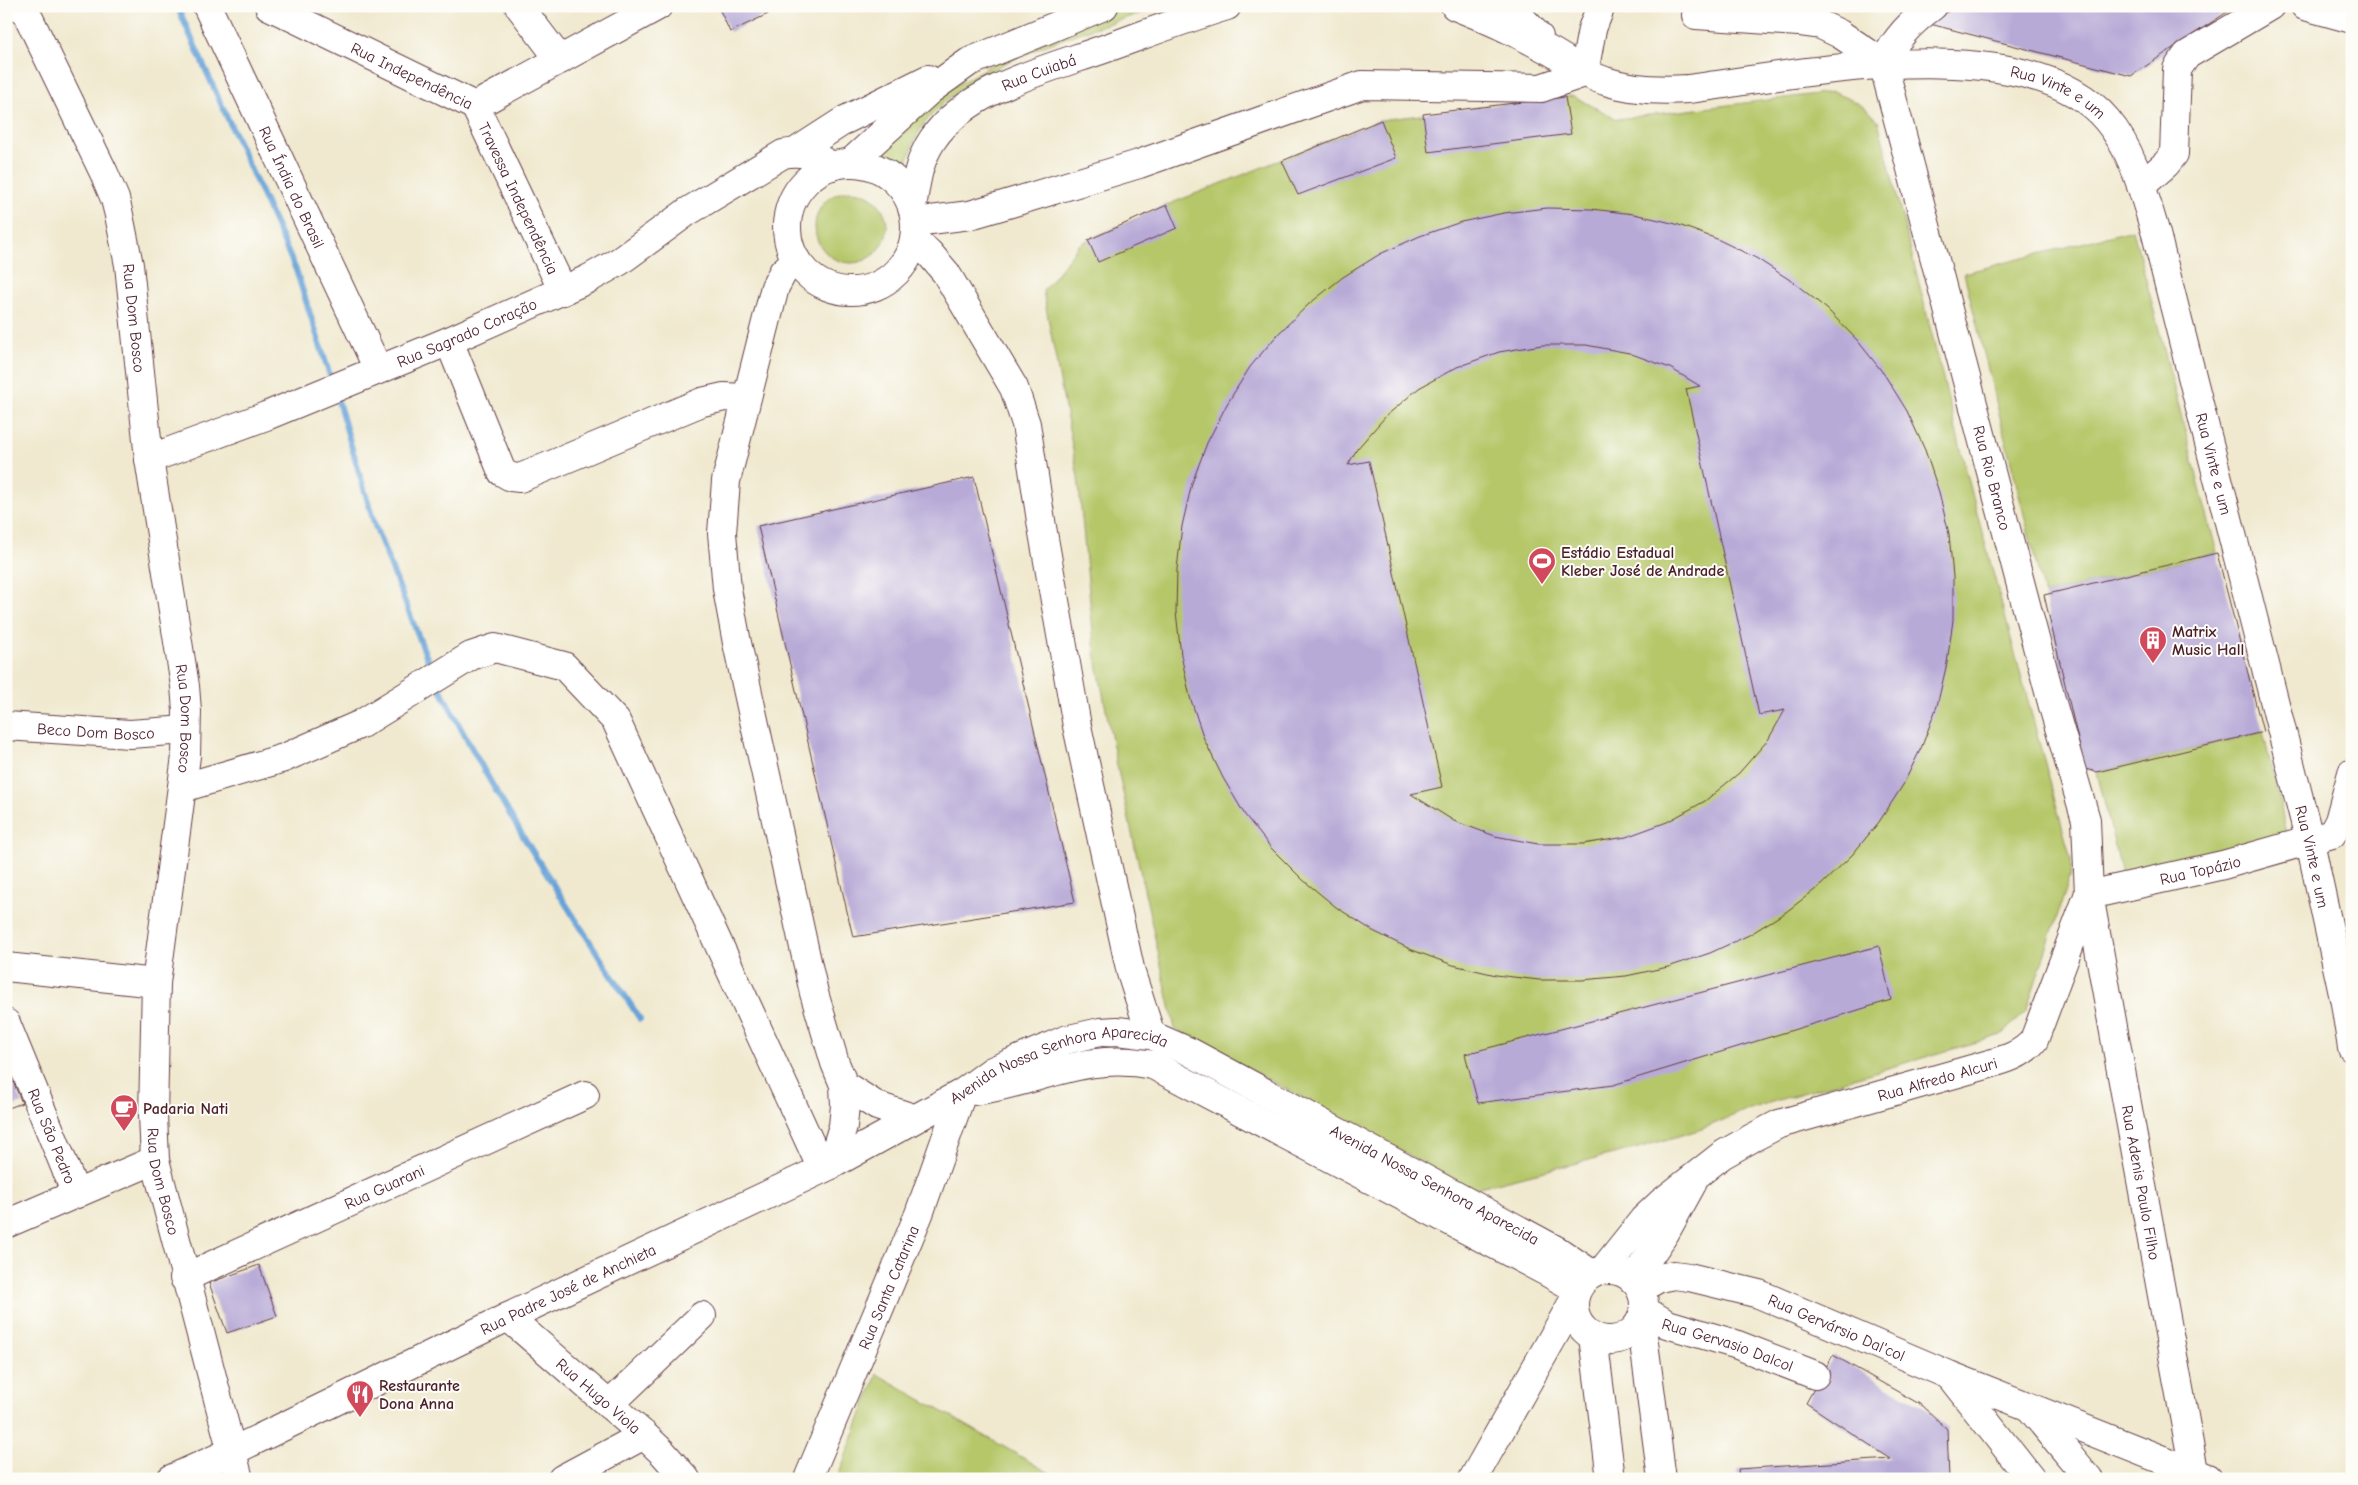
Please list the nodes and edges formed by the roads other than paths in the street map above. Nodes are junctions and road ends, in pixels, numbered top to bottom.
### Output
1 (207, 6) edge
2 (269, 6) edge
3 (519, 6) edge
4 (658, 6) edge
5 (1104, 6) edge
6 (1227, 6) edge
7 (1455, 6) edge
8 (1510, 6) edge
9 (1601, 6) edge
10 (1932, 6) edge
11 (2270, 6) edge
12 (2305, 6) edge
13 (23, 11) edge
14 (1696, 15) dead end
15 (2352, 19) edge
16 (1554, 53) junction
17 (560, 60) junction
18 (969, 62) junction
19 (1883, 63) junction
20 (1584, 73) junction
21 (475, 106) junction
22 (797, 151) junction
23 (763, 164) junction
24 (831, 169) junction
25 (2141, 186) junction
26 (914, 223) junction
27 (796, 260) junction
28 (563, 291) junction
29 (448, 341) junction
30 (378, 369) junction
31 (746, 398) junction
32 (149, 459) junction
33 (6, 726) edge
34 (186, 730) junction
35 (2352, 773) edge
36 (182, 788) junction
37 (2310, 842) junction
38 (2089, 895) junction
39 (6, 967) edge
40 (156, 983) junction
41 (6, 1023) edge
42 (1151, 1036) junction
43 (2352, 1048) edge
44 (844, 1085) junction
45 (962, 1093) junction
46 (585, 1095) dead end
47 (913, 1118) junction
48 (155, 1160) junction
49 (826, 1167) junction
50 (1698, 1174) junction
51 (76, 1194) junction
52 (6, 1224) edge
53 (184, 1278) junction
54 (1586, 1283) junction
55 (1639, 1300) junction
56 (702, 1316) dead end
57 (508, 1317) junction
58 (1592, 1336) junction
59 (1814, 1375) dead end
60 (1949, 1375) junction
61 (1532, 1377) junction
62 (609, 1405) junction
63 (2029, 1407) junction
64 (644, 1435) junction
65 (231, 1452) junction
66 (2202, 1475) edge
67 (171, 1479) edge
68 (239, 1479) edge
69 (562, 1479) edge
70 (686, 1479) edge
71 (808, 1479) edge
72 (1473, 1479) edge
73 (1611, 1479) edge
74 (1662, 1479) edge
75 (2031, 1479) edge
76 (2089, 1479) edge

1 - 30 street, Rua Índia do Brasil
2 - 21 street, Rua Independência
3 - 17 street
4 - 17 street, Rua Independência
5 - 18 street
6 - 26 street, Rua Cuiabá
7 - 16 street
8 - 16 street
9 - 20 street
10 - 19 street
11 - 25 street
12 - 15 street
13 - 32 street, Rua Dom Bosco
14 - 19 street
16 - 20 street, Rua Vinte e um
17 - 21 street, Rua Independência
18 - 22 street, Rua Sagrado Coração
18 - 24 street
19 - 20 street, Rua Vinte e um
19 - 25 street, Rua Vinte e um
19 - 38 street, Rua Rio Branco
20 - 26 street
21 - 28 street, Travessa Independência
22 - 23 street, Rua Sagrado Coração
22 - 24 street
23 - 24 street
23 - 28 street, Rua Sagrado Coração
24 - 26 street
24 - 27 street
25 - 37 street, Rua Vinte e um
26 - 27 street
26 - 42 street
27 - 31 street
28 - 29 street, Rua Sagrado Coração
29 - 30 street, Rua Sagrado Coração
29 - 31 street
30 - 32 street, Rua Sagrado Coração
31 - 44 street
32 - 34 street, Rua Dom Bosco
33 - 34 street, Beco Dom Bosco
34 - 36 street, Rua Dom Bosco
35 - 37 street, Rua Topázio
36 - 40 street, Rua Dom Bosco
36 - 49 street
37 - 38 street, Rua Topázio
37 - 43 street, Rua Vinte e um
38 - 50 street, Rua Alfredo Alcuri
38 - 66 street, Rua Adenis Paulo Filho
39 - 40 street
40 - 48 street, Rua Dom Bosco
41 - 51 street, Rua São Pedro
42 - 45 street, Avenida Nossa Senhora Aparecida
42 - 54 street, Avenida Nossa Senhora Aparecida
44 - 47 street
44 - 49 street
45 - 47 street, Rua Padre José de Anchieta
45 - 54 street, Avenida Nossa Senhora Aparecida
45 - 71 street, Rua Santa Catarina
46 - 53 street, Rua Guarani
47 - 49 street, Rua Padre José de Anchieta
48 - 51 street
48 - 53 street, Rua Dom Bosco
49 - 57 street, Rua Padre José de Anchieta
50 - 54 street, Rua Alfredo Alcuri
50 - 55 street, Rua Alfredo Alcuri
51 - 52 street
53 - 65 street, Rua Dom Bosco
54 - 55 street
54 - 58 street
54 - 61 street, Rua Alfredo Alcuri
55 - 58 street
55 - 59 street, Rua Gervasio Dalcol
55 - 60 street, Rua Gervársio Dal'col
55 - 74 street
56 - 62 street
57 - 62 street, Rua Hugo Viola
57 - 65 street, Rua Padre José de Anchieta
58 - 61 street
58 - 73 street
60 - 63 street, Rua Gervársio Dal'col
60 - 75 street
61 - 72 street, Rua Alfredo Alcuri
62 - 64 street, Rua Hugo Viola
63 - 66 street, Rua Gervársio Dal'col
63 - 76 street, Rua Gervársio Dal'col
64 - 69 street
64 - 70 street, Rua Hugo Viola
65 - 67 street, Rua Padre José de Anchieta
65 - 68 street, Rua Dom Bosco

